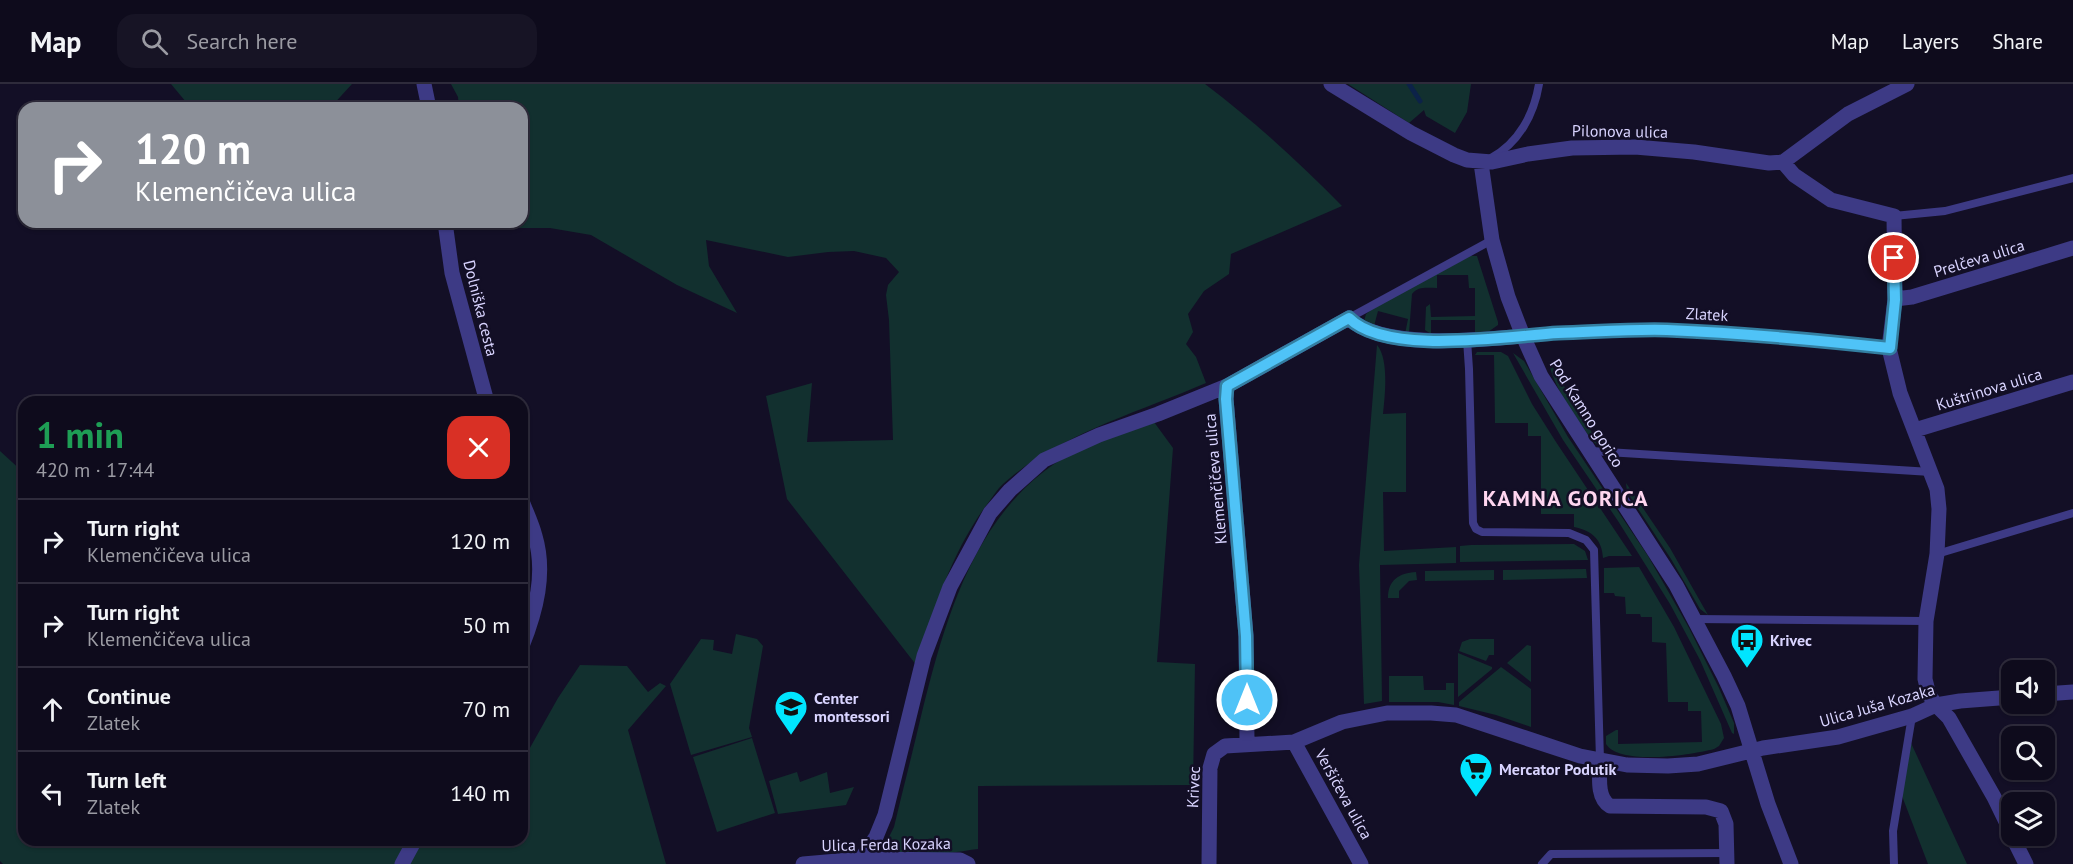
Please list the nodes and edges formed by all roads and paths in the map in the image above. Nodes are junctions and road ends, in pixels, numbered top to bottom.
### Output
1 (424, 84) edge
2 (1331, 84) edge
3 (1539, 84) edge
4 (1907, 84) edge
5 (428, 102) edge
6 (1783, 162) junction
7 (1481, 163) junction
8 (2073, 178) edge
9 (1894, 216) junction
10 (446, 228) edge
11 (1492, 240) junction
12 (2073, 248) edge
13 (1895, 300) junction
14 (1349, 318) junction
15 (1523, 336) junction
16 (1467, 340) junction
17 (1890, 348) junction
18 (2073, 382) edge
19 (1227, 386) junction
20 (485, 396) edge
21 (1915, 430) junction
22 (1588, 451) junction
23 (1931, 472) junction
24 (2073, 513) edge
25 (528, 517) edge
26 (1937, 554) junction
27 (1694, 619) junction
28 (1926, 621) junction
29 (528, 628) edge
30 (2073, 692) edge
31 (2055, 693) edge
32 (2001, 698) edge
33 (1936, 705) junction
34 (1912, 716) junction
35 (1294, 742) junction
36 (1247, 743) junction
37 (1752, 751) junction
38 (1600, 760) junction
39 (2001, 811) edge
40 (412, 846) edge
41 (2017, 846) edge
42 (861, 859) junction
43 (1727, 859) edge
44 (402, 864) edge
45 (803, 864) edge
46 (968, 864) edge
47 (1209, 864) edge
48 (1362, 864) edge
49 (1542, 864) edge
50 (1791, 864) edge
51 (1894, 864) edge
52 (2026, 864) edge

1 - 5 street
2 - 7 street, Pilonova ulica
3 - 7 lane
4 - 6 street
6 - 7 street, Pilonova ulica
6 - 9 street
7 - 11 street, Pod Kamno gorico
8 - 9 lane
9 - 13 street
10 - 20 street, Dolniška cesta
11 - 14 lane
11 - 15 street, Pod Kamno gorico
12 - 13 street, Prelčeva ulica
13 - 17 street
14 - 16 street
14 - 19 street
15 - 16 street
15 - 17 lane, Zlatek
15 - 22 street, Pod Kamno gorico
16 - 38 lane
17 - 21 street
18 - 21 street, Kuštrinova ulica
19 - 36 street, Klemenčičeva ulica
19 - 42 street
21 - 23 street
22 - 23 lane
22 - 27 street, Pod Kamno gorico
23 - 26 street
24 - 26 lane
25 - 29 street
26 - 28 street
27 - 28 lane
27 - 37 street, Pod Kamno gorico
28 - 33 street
30 - 31 street
32 - 33 street, Ulica Juša Kozaka
33 - 34 street, Ulica Juša Kozaka
33 - 39 street
34 - 37 street, Ulica Juša Kozaka
34 - 51 lane
35 - 36 street, Krivec
35 - 38 street, Krivec
35 - 48 street, Veršičeva ulica
36 - 47 street, Krivec
37 - 38 street, Krivec
37 - 50 street, Pod Kamno gorico
38 - 43 street
40 - 44 street
41 - 52 street
42 - 45 street, Ulica Ferda Kozaka
42 - 46 street, Ulica Ferda Kozaka
43 - 49 lane

